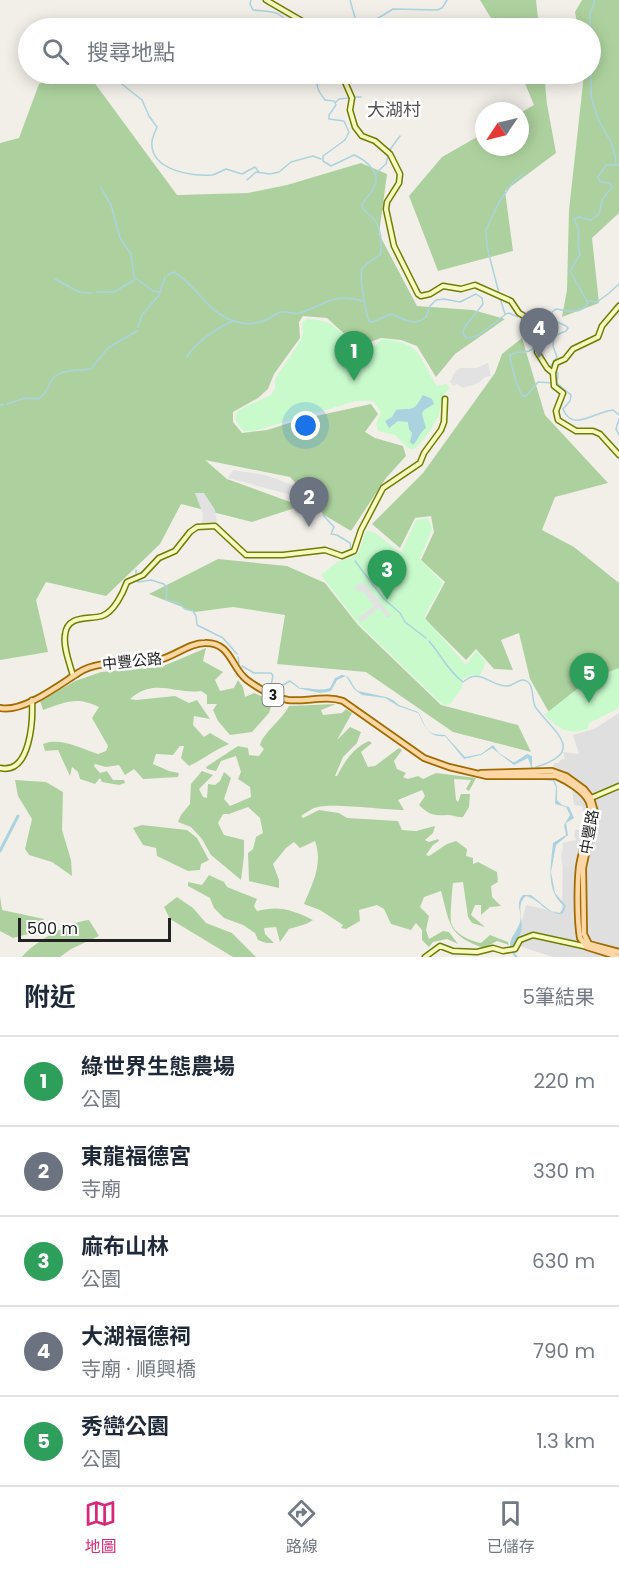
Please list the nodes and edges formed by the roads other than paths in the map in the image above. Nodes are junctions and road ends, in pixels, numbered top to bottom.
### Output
1 (266, 0) edge
2 (297, 18) edge
3 (346, 84) edge
4 (619, 306) edge
5 (552, 374) junction
6 (445, 399) dead end
7 (619, 455) edge
8 (73, 676) junction
9 (32, 700) junction
10 (0, 708) edge
11 (0, 768) edge
12 (521, 773) joint
13 (619, 786) edge
14 (590, 799) junction
15 (589, 946) junction
16 (619, 954) edge
17 (424, 957) edge

1 - 2 street
3 - 5 street
4 - 5 street
5 - 7 street
6 - 8 street
8 - 9 main road, 中豐公路 / 3
8 - 12 main road, 中豐公路 / 3
9 - 10 main road, 中豐公路 / 3
9 - 11 street
12 - 14 main road, 中豐路 / 3
13 - 14 street
14 - 15 main road, 中豐路
15 - 16 main road
15 - 17 street

